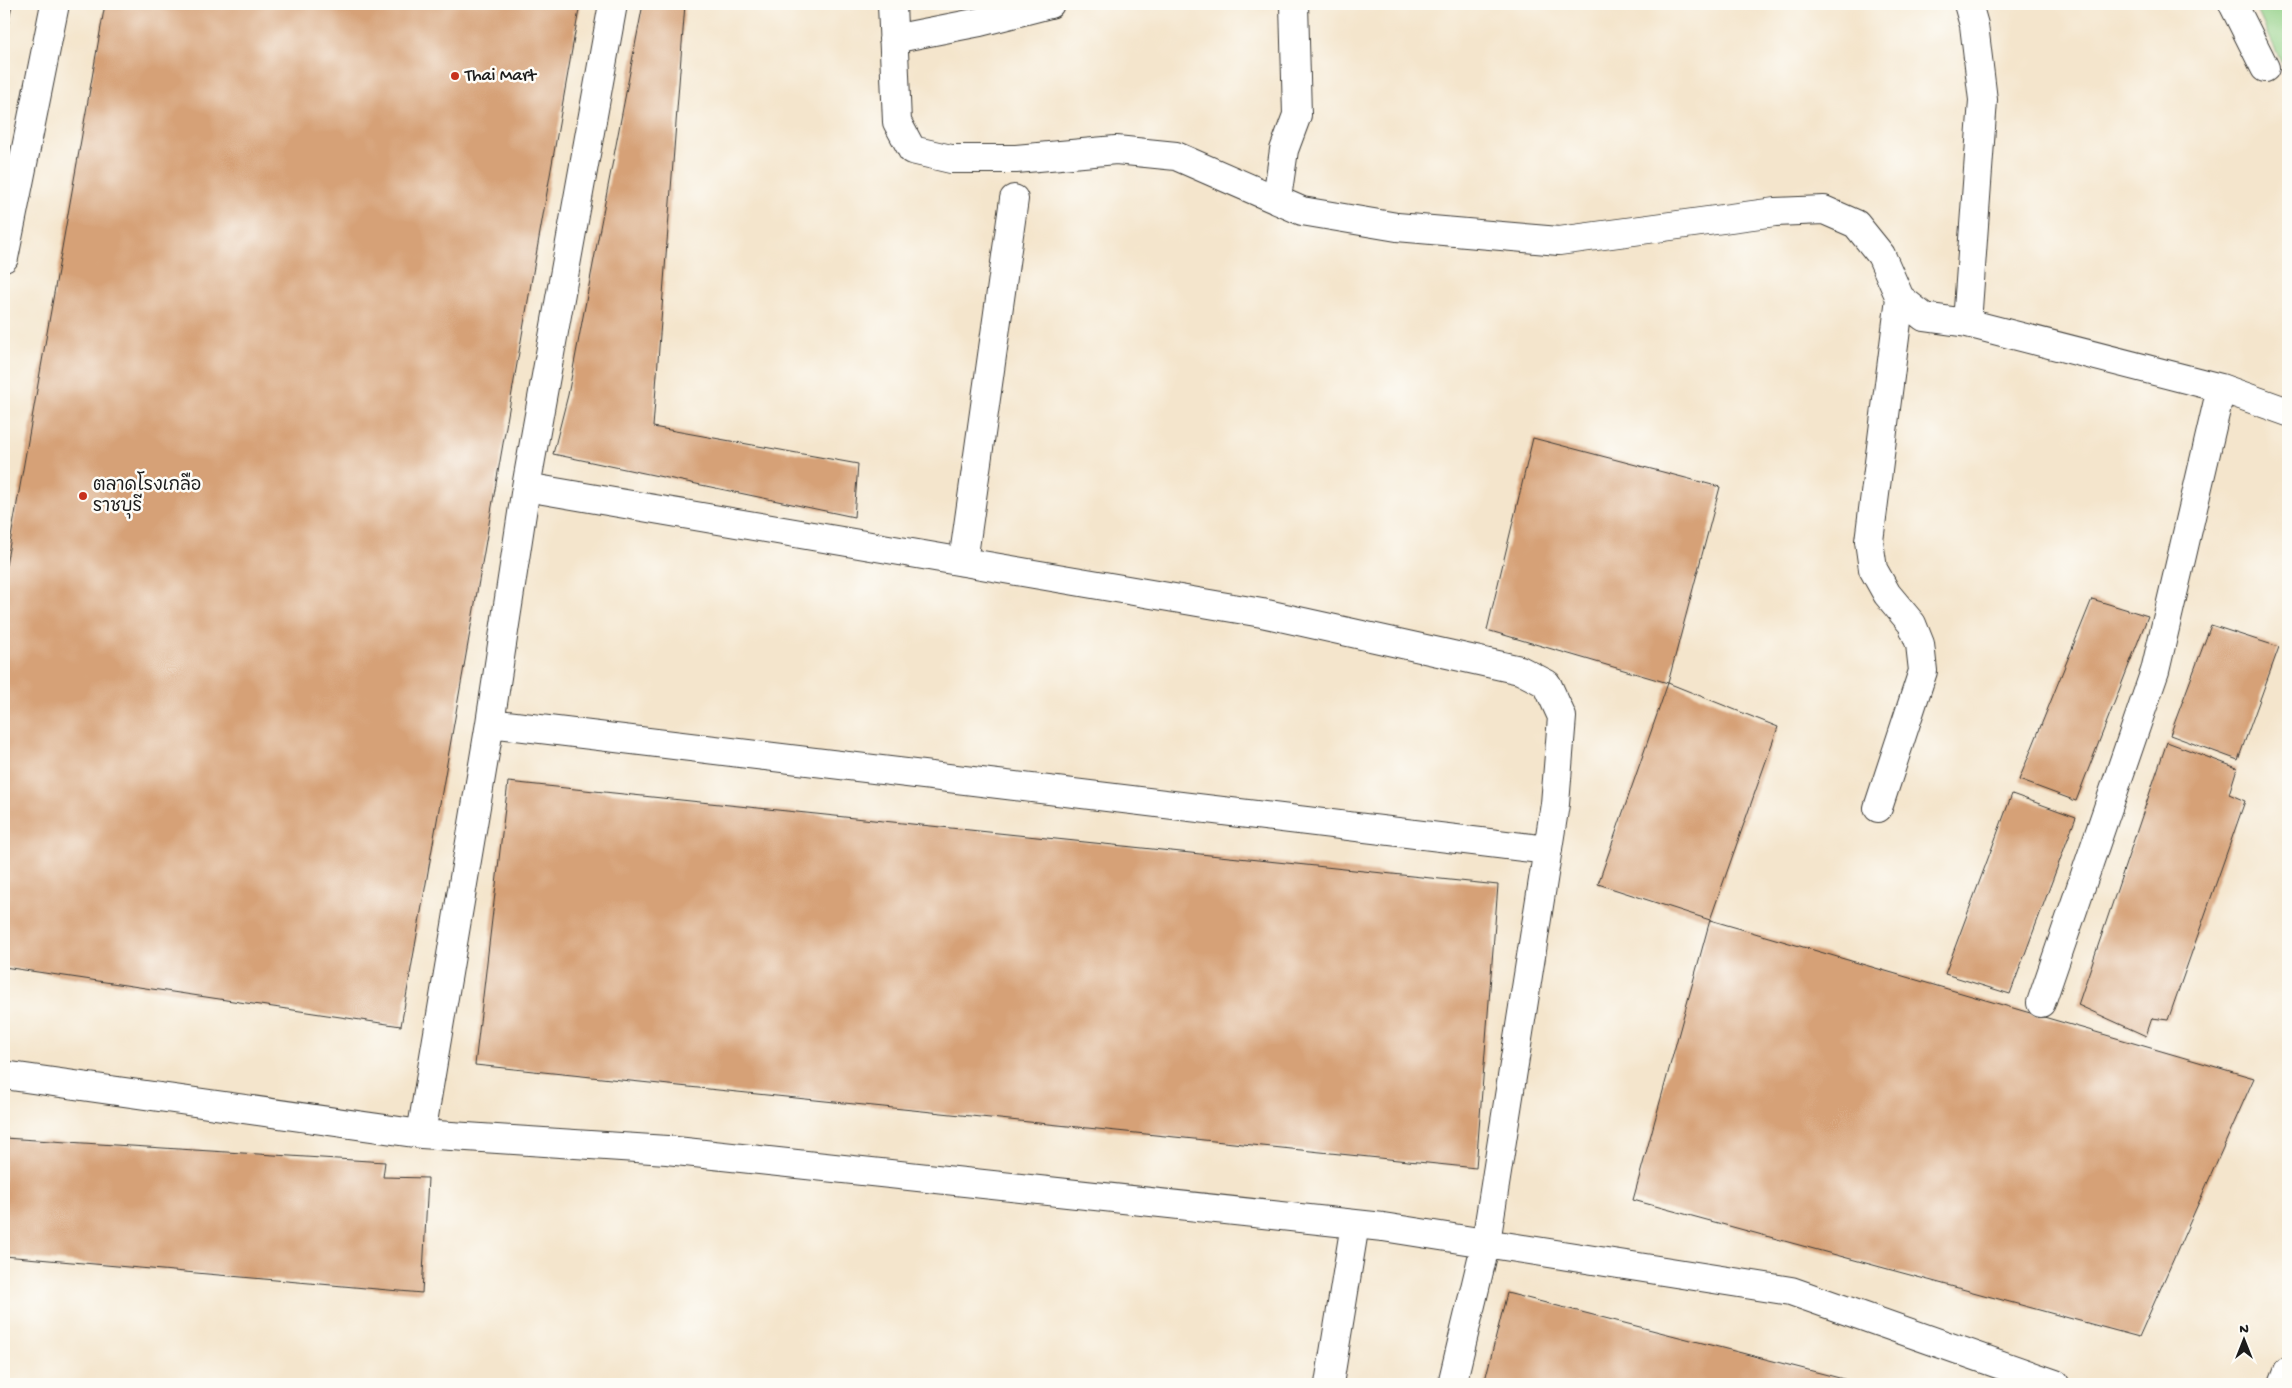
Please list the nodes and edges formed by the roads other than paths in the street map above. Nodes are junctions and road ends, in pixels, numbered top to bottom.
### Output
1 (55, 4) edge
2 (613, 4) edge
3 (892, 4) edge
4 (1050, 4) edge
5 (1294, 4) edge
6 (1968, 4) edge
7 (2233, 4) edge
8 (893, 39) junction
9 (2265, 68) dead end
10 (1277, 198) junction
11 (1014, 199) dead end
12 (4, 258) edge
13 (1900, 298) junction
14 (1967, 324) junction
15 (2220, 388) junction
16 (2288, 412) edge
17 (526, 487) junction
18 (963, 562) junction
19 (490, 723) junction
20 (1878, 808) dead end
21 (1548, 850) junction
22 (2041, 1004) dead end
23 (4, 1075) edge
24 (421, 1134) junction
25 (1355, 1224) junction
26 (1486, 1242) junction
27 (2288, 1371) edge
28 (1329, 1384) edge
29 (1452, 1384) edge
30 (2055, 1384) edge
31 (2283, 1384) edge

1 - 12 street
2 - 17 street
3 - 8 street
4 - 8 street
5 - 10 street
6 - 14 street
7 - 9 street
8 - 10 street
10 - 13 street
11 - 18 street
13 - 14 street
13 - 20 street
14 - 15 street
15 - 16 street
15 - 22 street
17 - 18 street
17 - 19 street
18 - 21 street
19 - 21 street
19 - 24 street
21 - 26 street
23 - 24 street
24 - 25 street
25 - 26 street
25 - 28 street
26 - 29 street
26 - 30 street
27 - 31 street

